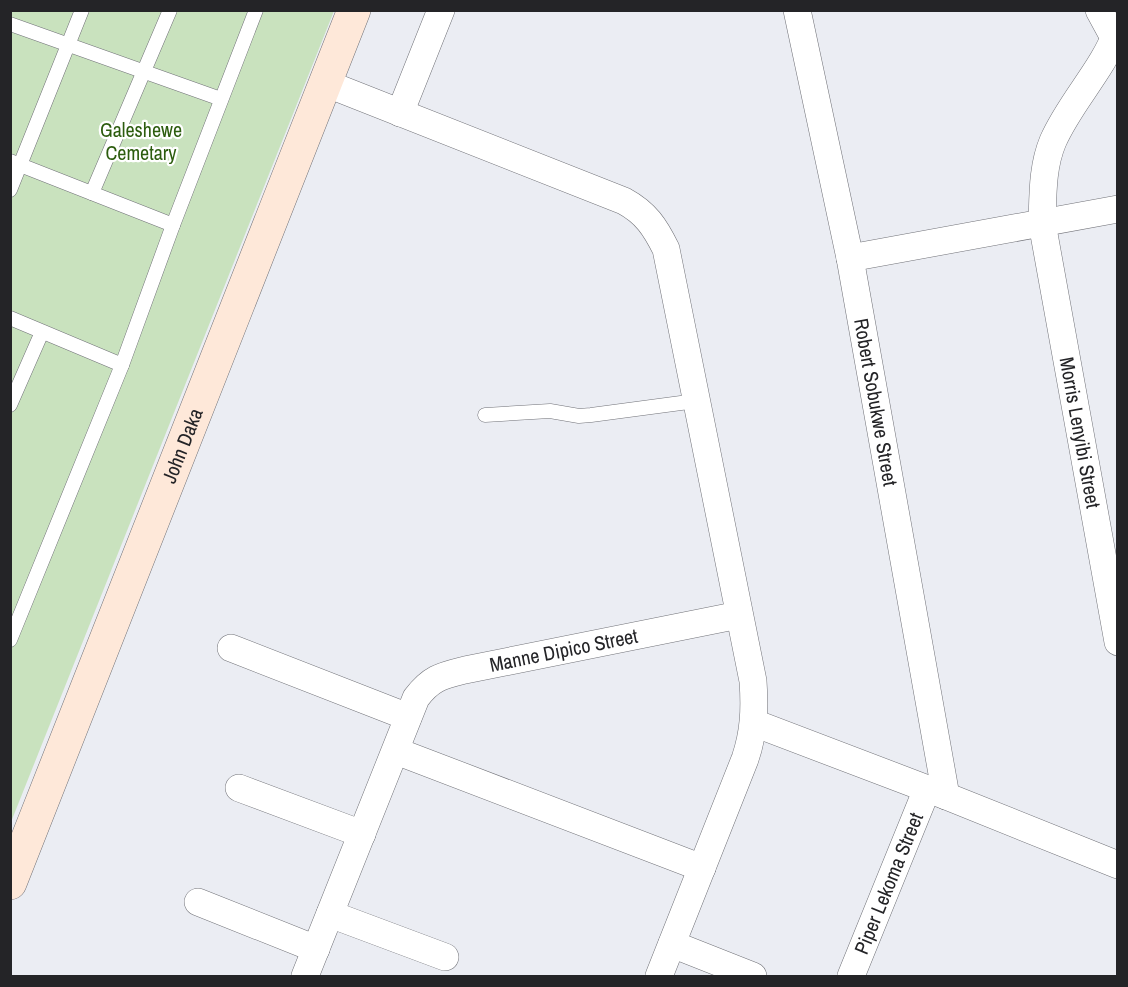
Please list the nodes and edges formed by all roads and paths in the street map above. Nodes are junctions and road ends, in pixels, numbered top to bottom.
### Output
1 (82, 10) edge
2 (170, 10) edge
3 (256, 10) edge
4 (354, 10) edge
5 (441, 10) edge
6 (797, 10) edge
7 (1099, 10) edge
8 (10, 24) edge
9 (1116, 38) edge
10 (68, 45) junction
11 (146, 72) junction
12 (326, 83) junction
13 (221, 99) junction
14 (400, 113) junction
15 (16, 164) edge
16 (10, 190) edge
17 (92, 193) junction
18 (1118, 209) edge
19 (1041, 223) junction
20 (173, 225) junction
21 (850, 258) junction
22 (10, 318) edge
23 (42, 332) junction
24 (122, 365) junction
25 (696, 401) junction
26 (10, 405) edge
27 (485, 415) dead end
28 (739, 615) junction
29 (12, 632) edge
30 (1118, 642) edge
31 (231, 648) dead end
32 (408, 717) junction
33 (754, 723) junction
34 (396, 751) junction
35 (239, 789) dead end
36 (937, 792) junction
37 (363, 834) junction
38 (1118, 865) edge
39 (702, 868) junction
40 (10, 883) edge
41 (198, 902) dead end
42 (330, 914) junction
43 (672, 944) junction
44 (316, 949) junction
45 (446, 957) dead end
46 (305, 976) edge
47 (659, 976) edge
48 (753, 976) edge
49 (851, 976) edge

1 - 10 lane
2 - 11 lane
3 - 13 lane
4 - 12 street, John Daka
5 - 14 street
6 - 21 street, Robert Sobukwe Street
7 - 9 street
8 - 10 lane
9 - 19 street, Morris Lenyibi Street
10 - 11 lane
10 - 15 lane
11 - 13 lane
11 - 17 lane
12 - 14 street
12 - 40 street, John Daka
13 - 20 lane
14 - 25 street
15 - 16 lane
15 - 17 lane
17 - 20 lane
18 - 19 street
19 - 21 street
19 - 30 street, Morris Lenyibi Street
20 - 24 lane
21 - 36 street, Robert Sobukwe Street
22 - 23 lane
23 - 24 lane
23 - 26 lane
24 - 29 lane
25 - 27 lane
25 - 28 street
28 - 32 street, Manne Dipico Street
28 - 33 street
31 - 32 street
32 - 34 street, Manne Dipico Street
33 - 36 street
33 - 39 street
34 - 37 street, Manne Dipico Street
34 - 39 street
35 - 37 street
36 - 38 street
36 - 49 street, Piper Lekoma Street
37 - 42 street, Manne Dipico Street
39 - 43 street
41 - 44 street
42 - 44 street, Manne Dipico Street
42 - 45 street
43 - 47 street
43 - 48 street
44 - 46 street, Manne Dipico Street

